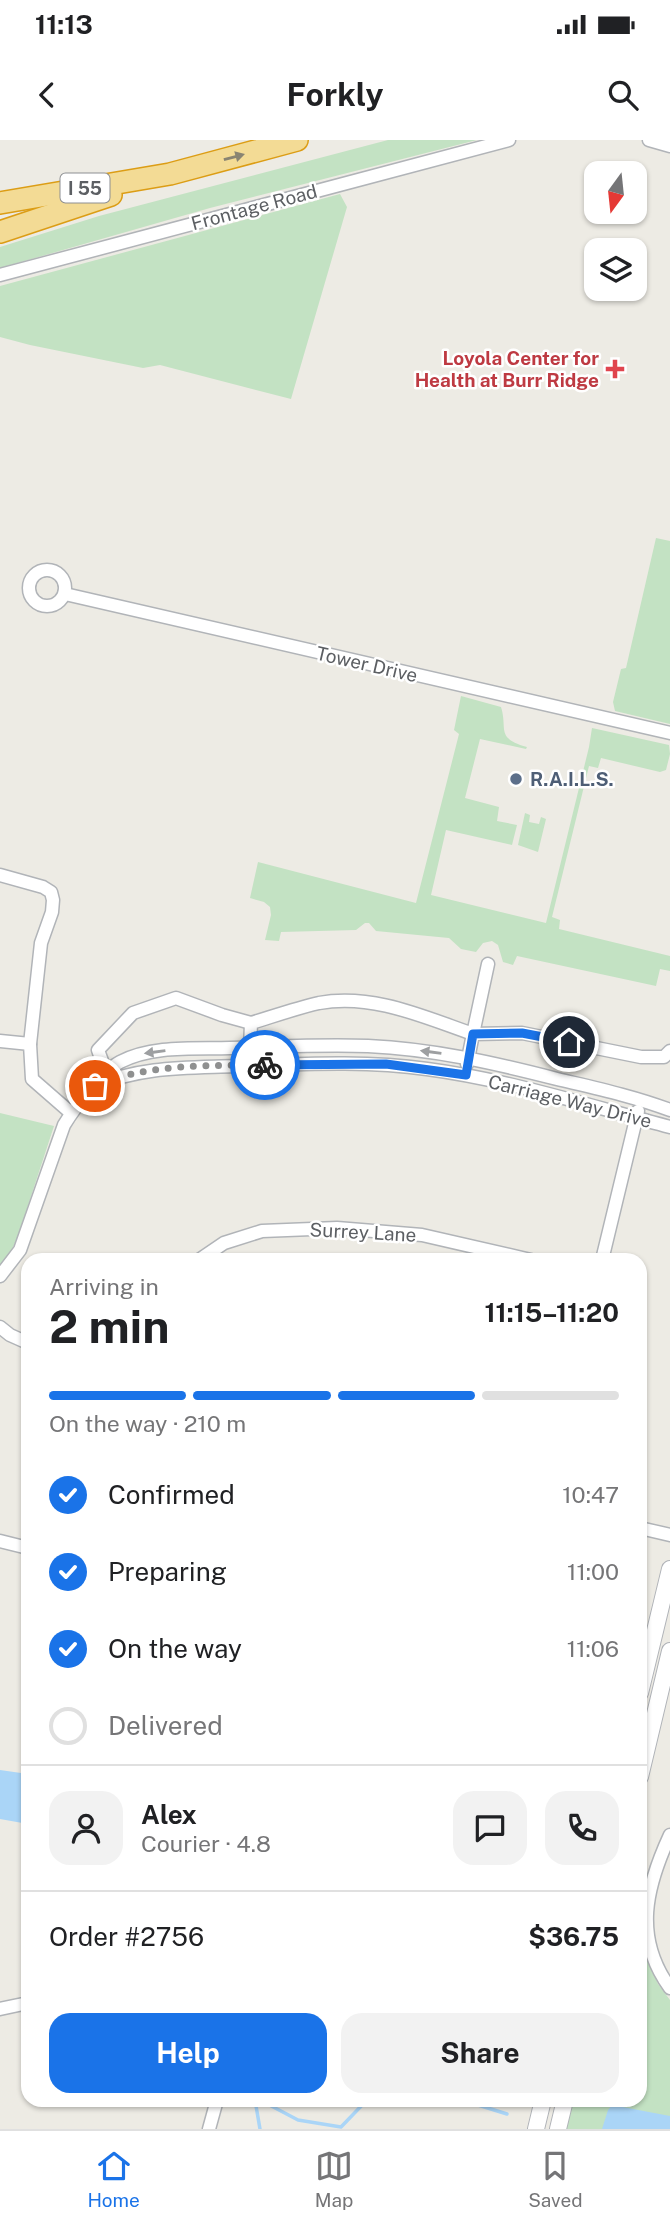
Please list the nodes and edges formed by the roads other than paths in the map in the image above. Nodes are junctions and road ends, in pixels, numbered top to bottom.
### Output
1 (297, 140) edge
2 (509, 140) edge
3 (649, 140) edge
4 (670, 146) edge
5 (170, 174) junction
6 (0, 203) edge
7 (0, 232) edge
8 (0, 275) edge
9 (65, 594) dead end
10 (670, 733) edge
11 (0, 875) edge
12 (488, 964) dead end
13 (251, 1023) junction
14 (473, 1034) junction
15 (0, 1041) edge
16 (30, 1044) junction
17 (250, 1048) junction
18 (388, 1048) junction
19 (189, 1049) junction
20 (670, 1051) edge
21 (468, 1059) junction
22 (386, 1064) junction
23 (190, 1068) junction
24 (106, 1072) junction
25 (466, 1075) junction
26 (95, 1086) junction
27 (641, 1099) junction
28 (670, 1110) edge
29 (71, 1113) junction
30 (636, 1117) junction
31 (670, 1127) edge
32 (209, 1253) edge
33 (500, 1253) edge
34 (604, 1253) edge
35 (0, 1276) edge
36 (0, 1327) edge
37 (21, 1340) edge
38 (647, 1530) edge
39 (670, 1535) edge
40 (0, 1541) edge
41 (21, 1546) edge
42 (670, 1569) edge
43 (670, 1651) edge
44 (647, 1664) edge
45 (647, 1748) edge
46 (670, 1835) edge
47 (647, 1911) edge
48 (647, 1922) edge
49 (670, 1988) edge
50 (21, 2004) edge
51 (0, 2009) edge
52 (215, 2107) edge
53 (541, 2107) edge
54 (563, 2107) edge
55 (209, 2129) edge
56 (536, 2129) edge
57 (558, 2129) edge

5 -> 1 highway, I 55
2 - 8 street, Frontage Road
3 - 4 street
5 - 6 highway, I 55
5 - 7 highway
9 - 10 street, Tower Drive
11 - 16 street
12 - 14 street
13 - 14 street
13 - 17 street
13 - 24 street
14 - 20 street
14 - 21 street
15 - 16 street
16 - 29 street
17 - 18 street, Carriage Way Drive
17 - 19 street, Carriage Way Drive
21 -> 18 street, Carriage Way Drive
18 - 22 street
19 - 23 street
19 -> 24 street, Carriage Way Drive
21 - 25 street
21 - 27 street, Carriage Way Drive
22 - 23 street, Carriage Way Drive
22 - 25 street, Carriage Way Drive
23 - 26 street, Carriage Way Drive
24 - 26 street, Carriage Way Drive
25 - 30 street, Carriage Way Drive
26 - 29 street, Carriage Way Drive
27 - 28 street, Carriage Way Drive
27 - 30 street
29 - 35 street, Carriage Way Drive
30 - 31 street, Carriage Way Drive
30 - 34 street
32 - 33 street, Surrey Lane
36 - 37 street
38 - 39 street
40 - 41 street
42 - 44 main road
43 - 45 main road
46 - 47 street
48 - 49 street
50 - 51 street
52 - 55 street
53 - 56 main road
54 - 57 main road

